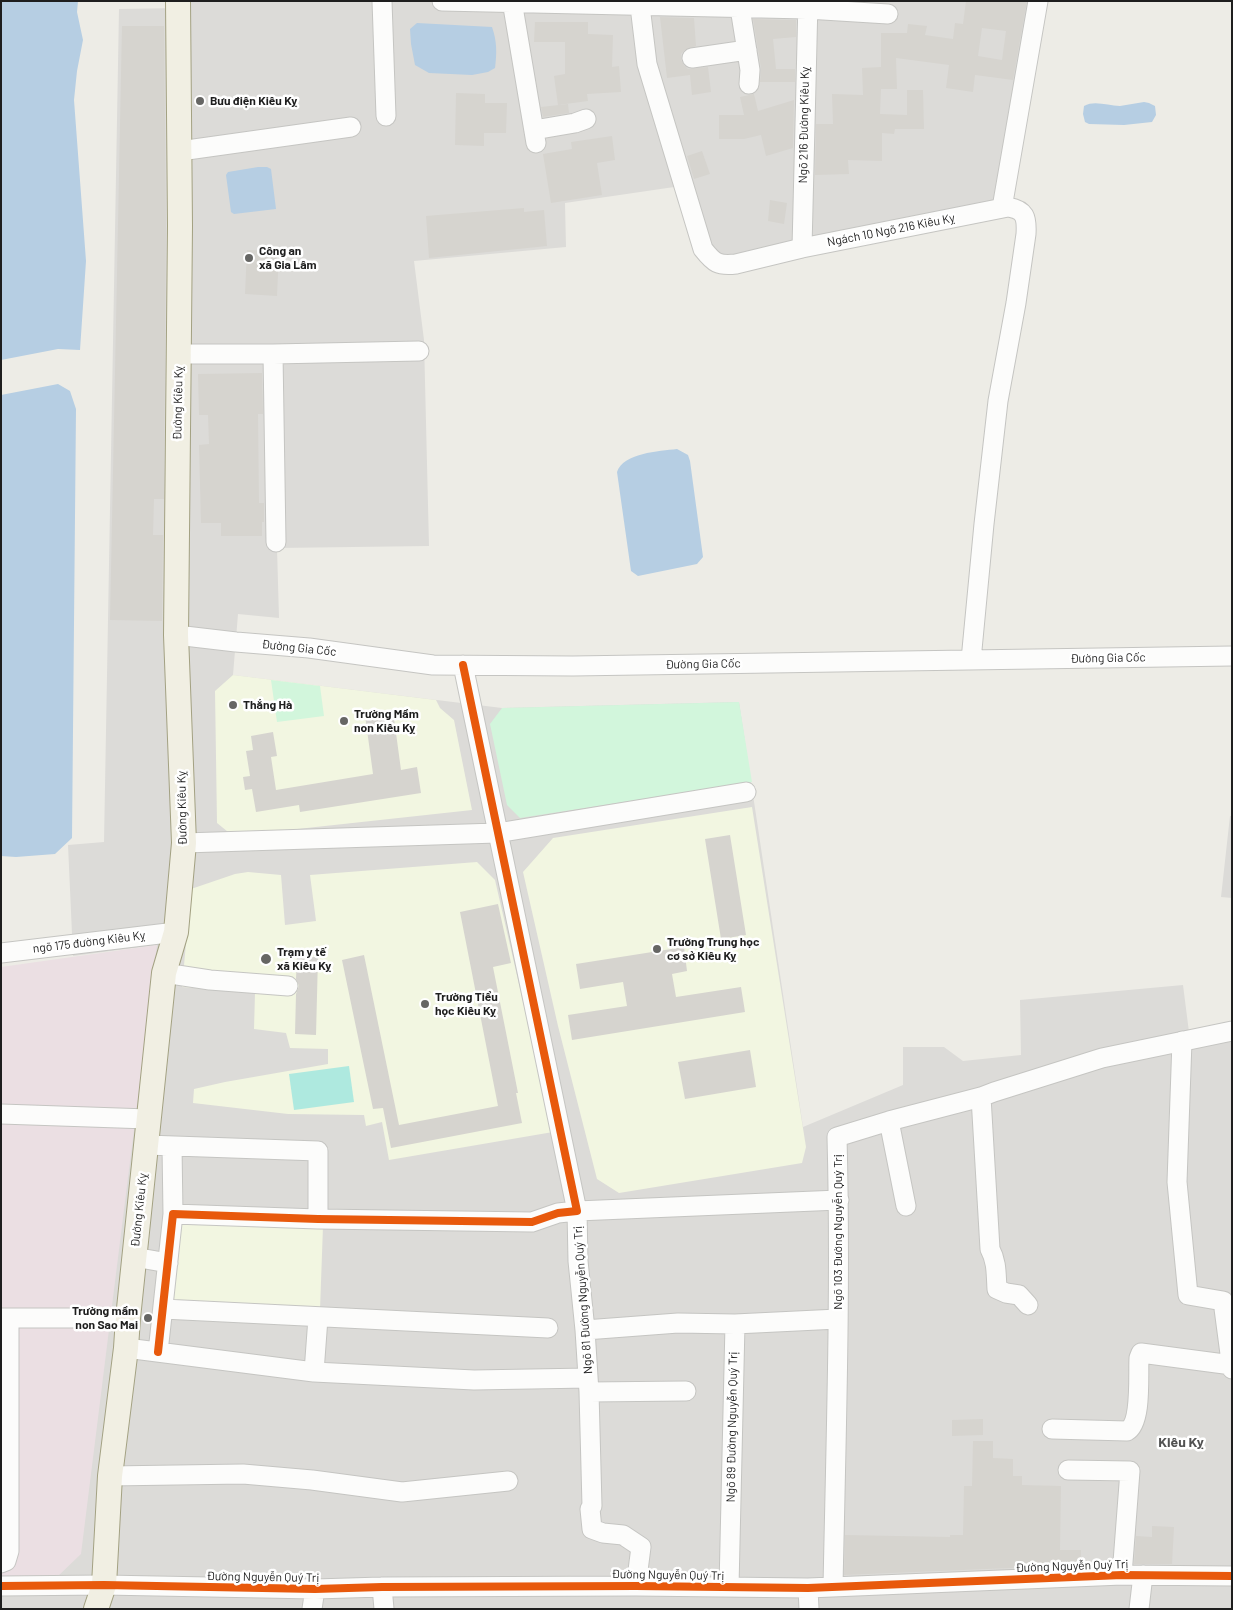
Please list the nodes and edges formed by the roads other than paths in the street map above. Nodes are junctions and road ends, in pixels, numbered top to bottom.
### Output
1 (178, 1) edge
2 (382, 1) edge
3 (442, 1) edge
4 (1038, 1) edge
5 (512, 2) edge
6 (630, 4) edge
7 (808, 5) edge
8 (740, 8) junction
9 (888, 14) dead end
10 (747, 50) junction
11 (692, 58) dead end
12 (749, 84) dead end
13 (386, 116) dead end
14 (586, 119) dead end
15 (351, 127) dead end
16 (180, 151) junction
17 (1002, 208) junction
18 (802, 248) junction
19 (419, 350) dead end
20 (179, 354) junction
21 (273, 354) junction
22 (276, 542) dead end
23 (176, 635) junction
24 (1232, 656) edge
25 (971, 660) junction
26 (463, 666) junction
27 (746, 792) dead end
28 (498, 832) junction
29 (184, 843) junction
30 (176, 932) junction
31 (1, 953) edge
32 (164, 973) junction
33 (288, 986) dead end
34 (1232, 1031) edge
35 (1182, 1041) junction
36 (981, 1097) junction
37 (1, 1114) edge
38 (148, 1119) junction
39 (889, 1121) junction
40 (146, 1145) junction
41 (172, 1146) junction
42 (839, 1200) junction
43 (906, 1206) dead end
44 (577, 1211) junction
45 (172, 1214) junction
46 (318, 1219) junction
47 (134, 1258) junction
48 (168, 1263) junction
49 (1028, 1305) dead end
50 (163, 1309) junction
51 (5, 1318) edge
52 (128, 1318) junction
53 (318, 1318) junction
54 (838, 1319) junction
55 (735, 1324) junction
56 (548, 1328) dead end
57 (585, 1330) junction
58 (126, 1348) junction
59 (158, 1352) junction
60 (1232, 1365) edge
61 (1232, 1369) edge
62 (314, 1372) junction
63 (589, 1385) junction
64 (686, 1391) dead end
65 (5, 1400) edge
66 (1052, 1429) dead end
67 (1068, 1470) dead end
68 (110, 1476) junction
69 (508, 1481) dead end
70 (5, 1489) edge
71 (1, 1563) edge
72 (1143, 1575) junction
73 (1122, 1576) junction
74 (1232, 1576) edge
75 (104, 1585) junction
76 (1, 1586) edge
77 (636, 1586) junction
78 (382, 1587) junction
79 (728, 1587) junction
80 (832, 1587) junction
81 (808, 1588) junction
82 (315, 1589) junction
83 (96, 1609) edge
84 (312, 1609) edge
85 (384, 1609) edge
86 (809, 1609) edge
87 (1139, 1609) edge

1 - 16 main road, Đường Kiêu Kỵ
2 - 13 street
3 - 5 street
4 - 17 street
5 - 6 street
5 - 14 street
6 - 8 street
6 - 18 street, Ngách 10 Ngõ 216 Kiêu Kỵ
7 - 8 street
7 - 9 street
7 - 18 street, Ngõ 216 Đường Kiêu Kỵ
8 - 10 street
10 - 11 street
10 - 12 street
15 - 16 street
16 - 20 main road, Đường Kiêu Kỵ
17 - 18 street, Ngách 10 Ngõ 216 Kiêu Kỵ
17 - 25 street, Ngách 10 Ngõ 216 Kiêu Kỵ
19 - 21 street
20 - 21 street
20 - 23 main road, Đường Kiêu Kỵ
21 - 22 street
23 - 26 street, Đường Gia Cốc
23 - 29 main road, Đường Kiêu Kỵ
24 - 25 street, Đường Gia Cốc
25 - 26 street, Đường Gia Cốc
26 - 28 street
27 - 28 street
28 - 29 street
28 - 44 street
29 - 30 main road, Đường Kiêu Kỵ
30 - 31 street, ngõ 175 đường Kiêu Kỵ
30 - 32 main road, Đường Kiêu Kỵ
32 - 33 street
32 - 38 main road, Đường Kiêu Kỵ
34 - 35 street, Ngõ 103 Đường Nguyễn Quý Trị
35 - 36 street, Ngõ 103 Đường Nguyễn Quý Trị
35 - 60 street
36 - 39 street, Ngõ 103 Đường Nguyễn Quý Trị
36 - 49 street
37 - 38 street
38 - 40 main road, Đường Kiêu Kỵ
39 - 42 street, Ngõ 103 Đường Nguyễn Quý Trị
39 - 43 street
40 - 41 street
40 - 47 main road, Đường Kiêu Kỵ
41 - 45 street
41 - 46 street
42 - 44 street, Ngõ 81 Đường Nguyễn Quý Trị
42 - 54 street, Ngõ 103 Đường Nguyễn Quý Trị
44 - 46 street
44 - 57 street, Ngõ 81 Đường Nguyễn Quý Trị
45 - 46 street
45 - 48 street
47 - 48 street
47 - 52 main road, Đường Kiêu Kỵ
48 - 50 street
50 - 53 street
50 - 59 street
51 - 52 street
51 - 65 street
52 - 58 main road, Đường Kiêu Kỵ
53 - 56 street
53 - 62 street
54 - 55 street
54 - 80 street, Ngõ 103 Đường Nguyễn Quý Trị
55 - 57 street
55 - 79 street, Ngõ 89 Đường Nguyễn Quý Trị
57 - 63 street, Ngõ 81 Đường Nguyễn Quý Trị
58 - 59 street
58 - 68 main road, Đường Kiêu Kỵ
59 - 62 street
60 - 61 street
60 - 66 street
62 - 63 street
63 - 64 street
63 - 77 street, Ngõ 81 Đường Nguyễn Quý Trị
65 - 70 street
67 - 73 street
68 - 69 street
68 - 75 main road, Đường Kiêu Kỵ
70 - 71 street
72 - 73 street, Đường Nguyễn Quý Trị
72 - 74 street, Đường Nguyễn Quý Trị
72 - 87 street
73 - 80 street, Đường Nguyễn Quý Trị
75 - 76 street, Đường Nguyễn Quý Trị
75 - 82 street, Đường Nguyễn Quý Trị
75 - 83 main road, Đường Kiêu Kỵ
77 - 78 street, Đường Nguyễn Quý Trị
77 - 79 street, Đường Nguyễn Quý Trị
78 - 82 street, Đường Nguyễn Quý Trị
78 - 85 street
79 - 81 street, Đường Nguyễn Quý Trị
80 - 81 street, Đường Nguyễn Quý Trị
81 - 86 street
82 - 84 street

